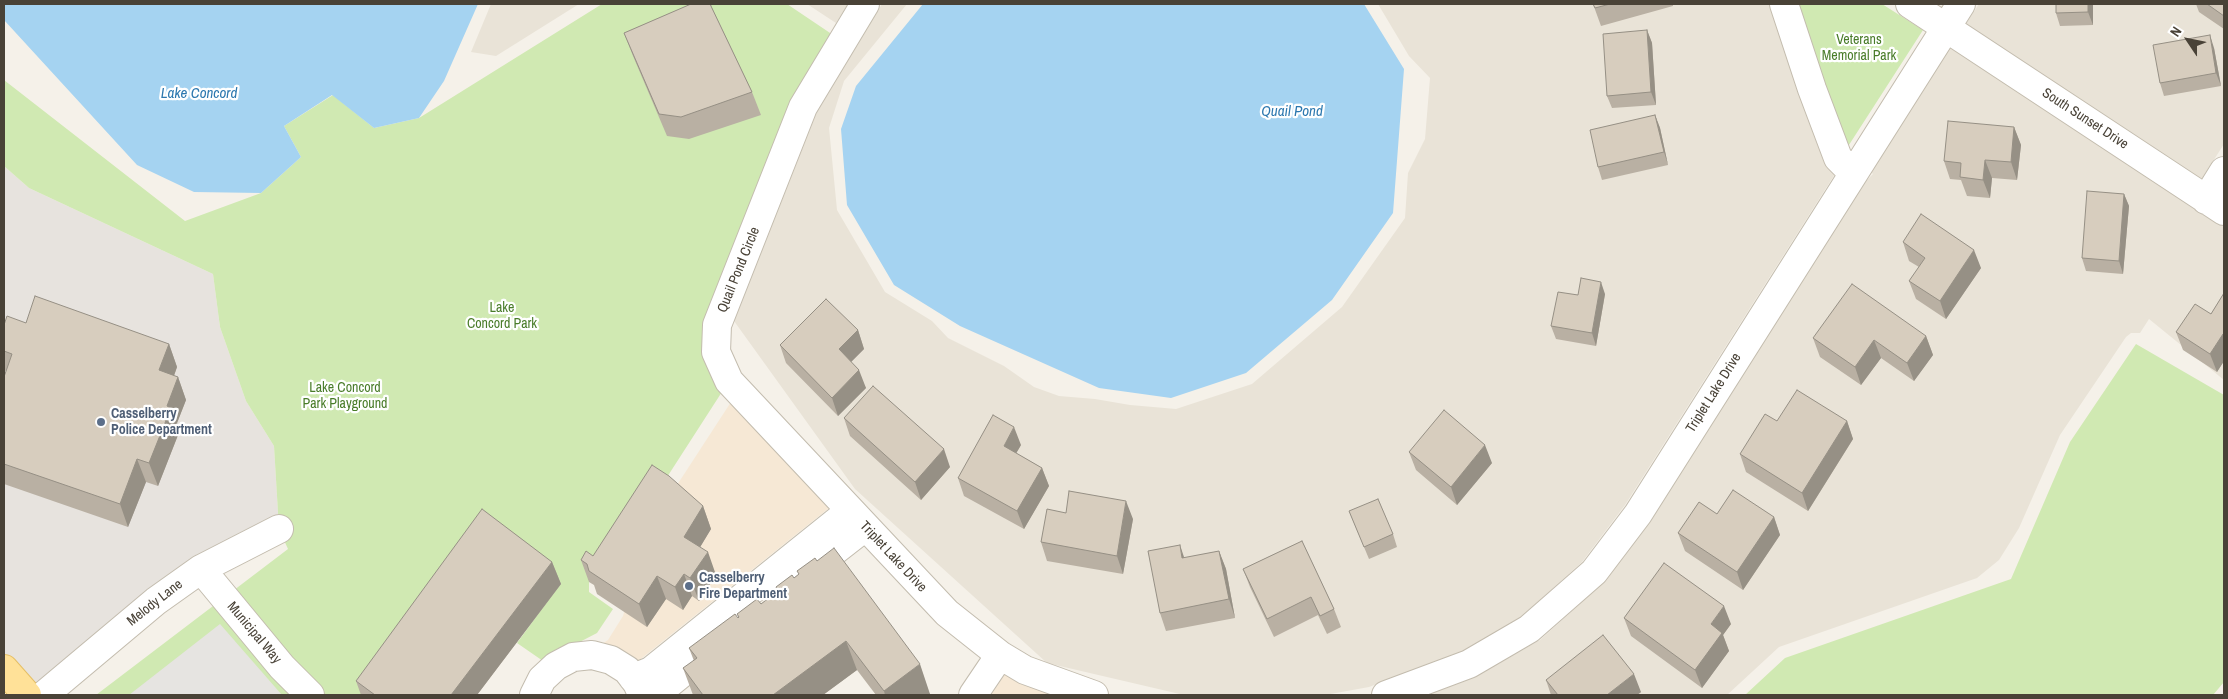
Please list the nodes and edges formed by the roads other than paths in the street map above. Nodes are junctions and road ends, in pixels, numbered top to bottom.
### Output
1 (865, 4) edge
2 (1784, 4) edge
3 (1910, 4) edge
4 (1961, 4) edge
5 (1946, 27) junction
6 (2224, 171) edge
7 (1853, 173) junction
8 (2215, 205) edge
9 (857, 519) junction
10 (279, 529) dead end
11 (201, 569) junction
12 (1000, 656) junction
13 (4, 669) edge
14 (638, 687) edge
15 (27, 695) edge
16 (44, 695) edge
17 (310, 695) edge
18 (534, 695) edge
19 (655, 695) edge
20 (973, 695) edge
21 (1094, 695) edge
22 (1386, 695) edge

1 - 9 street, Quail Pond Circle
2 - 7 street
3 - 5 street, South Sunset Drive
4 - 5 street, Triplet Lake Drive
5 - 7 street, Triplet Lake Drive
5 - 8 street, South Sunset Drive
6 - 8 street
7 - 22 street, Triplet Lake Drive
9 - 12 street, Triplet Lake Drive
9 - 14 street, Triplet Lake Drive
9 - 19 street
10 - 11 street, Melody Lane
11 - 16 street, Melody Lane
11 - 17 street, Municipal Way
12 - 20 street
12 - 21 street, Triplet Lake Drive
13 - 15 main road
14 - 18 street

